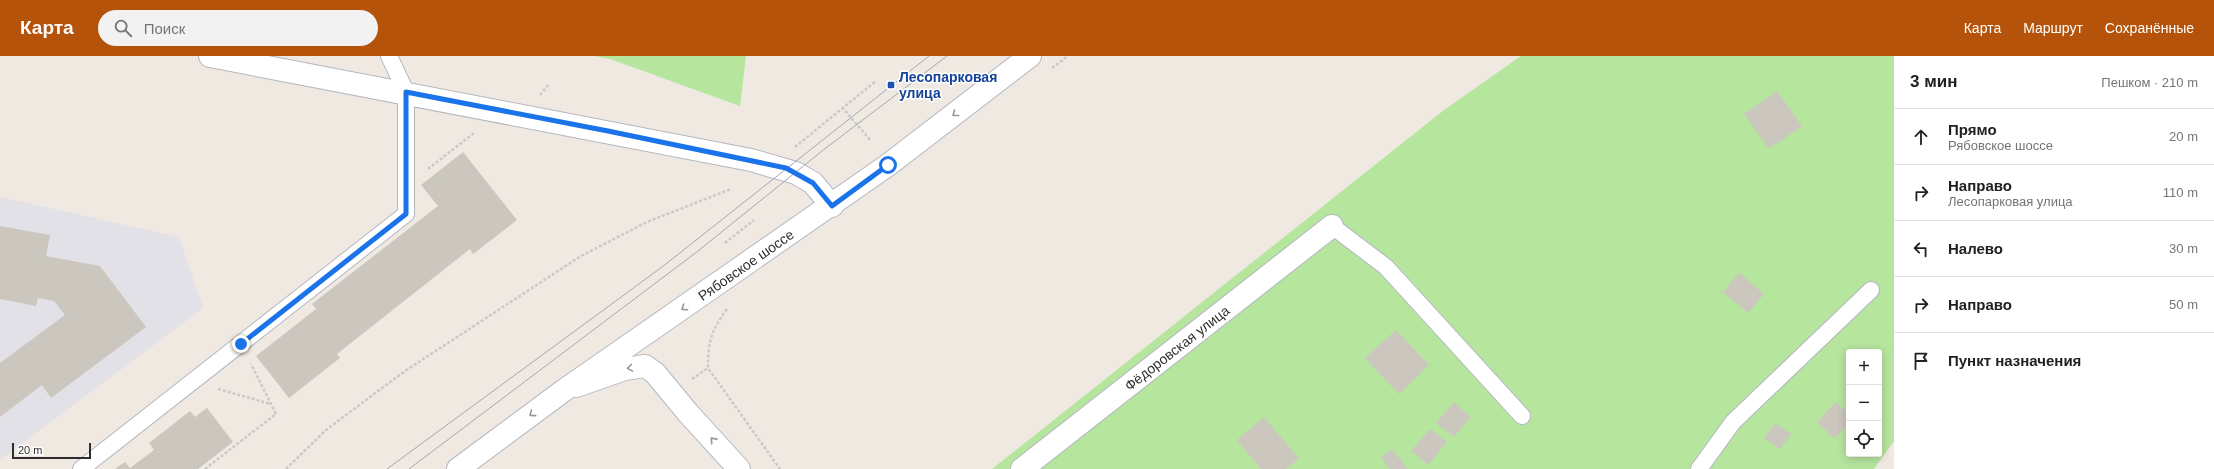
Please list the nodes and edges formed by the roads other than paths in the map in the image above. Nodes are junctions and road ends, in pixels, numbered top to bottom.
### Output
1 (210, 56) edge
2 (389, 56) edge
3 (1030, 56) edge
4 (406, 92) junction
5 (832, 206) junction
6 (1332, 226) joint
7 (1871, 290) dead end
8 (563, 391) junction
9 (1522, 416) dead end
10 (81, 469) edge
11 (458, 469) edge
12 (739, 469) edge
13 (1022, 469) edge
14 (1699, 469) edge

1 - 4 street
2 - 4 lane
3 -> 5 street, Рябовское шоссе
4 - 5 street
4 - 10 lane
5 -> 8 street, Рябовское шоссе
6 - 9 lane
6 - 13 street, Фёдоровская улица
7 - 14 lane
8 -> 11 street, Рябовское шоссе
12 -> 8 street

